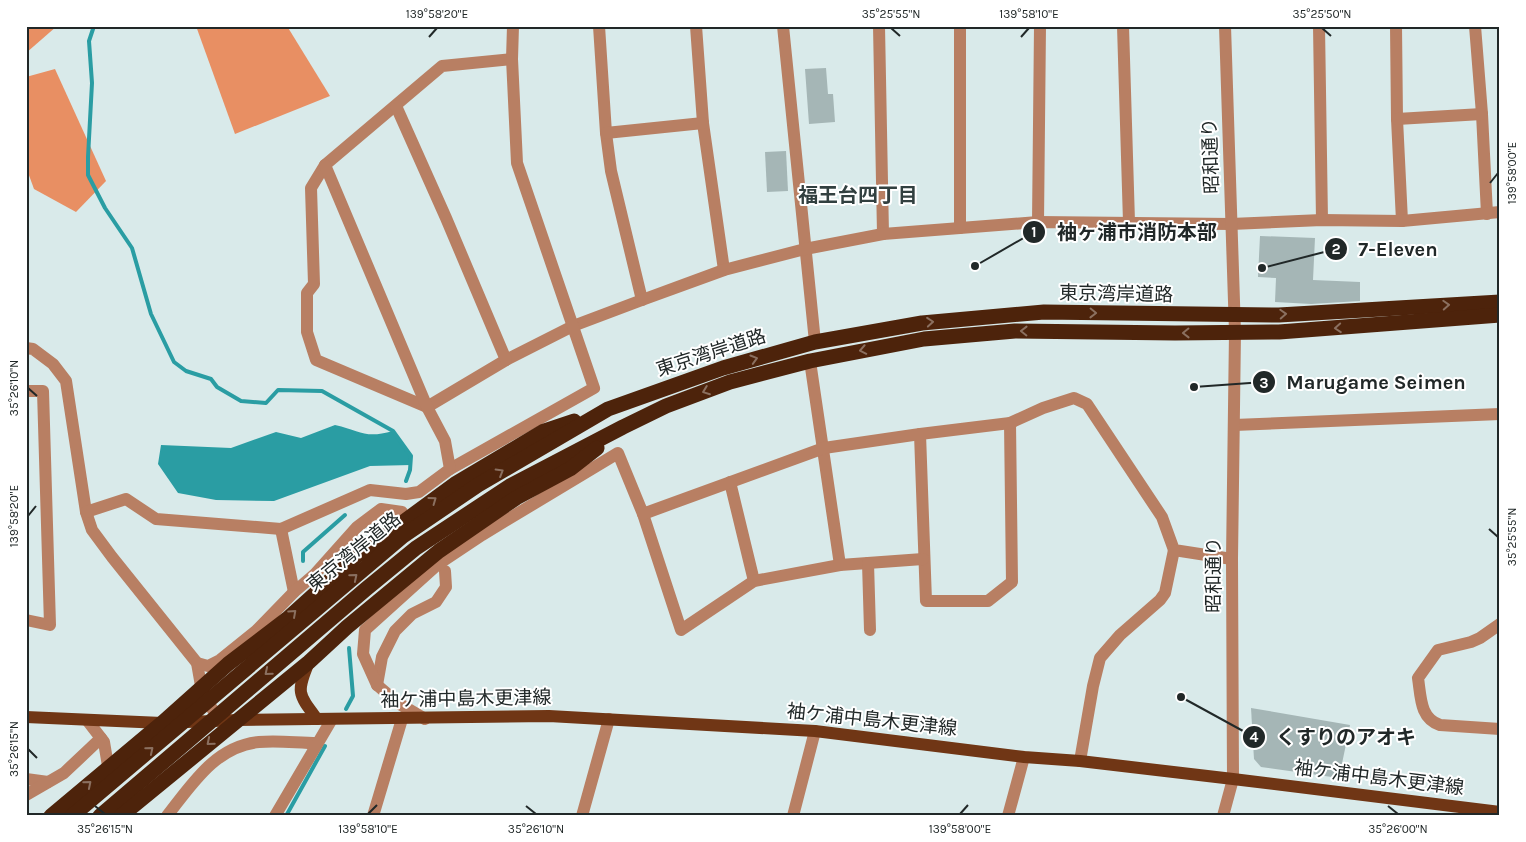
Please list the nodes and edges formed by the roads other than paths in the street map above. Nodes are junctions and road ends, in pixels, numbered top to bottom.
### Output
1 (514, 26) edge
2 (599, 26) edge
3 (696, 26) edge
4 (783, 26) edge
5 (879, 26) edge
6 (960, 26) edge
7 (1040, 26) edge
8 (1123, 26) edge
9 (1226, 26) edge
10 (1319, 26) edge
11 (1396, 26) edge
12 (1475, 26) edge
13 (512, 59) junction
14 (396, 106) junction
15 (1482, 114) junction
16 (1397, 119) junction
17 (703, 123) junction
18 (606, 133) junction
19 (325, 165) junction
20 (1500, 212) edge
21 (1487, 214) junction
22 (1322, 220) junction
23 (1402, 221) junction
24 (1038, 222) junction
25 (1129, 222) junction
26 (1232, 224) junction
27 (960, 228) junction
28 (882, 234) junction
29 (805, 249) junction
30 (724, 270) junction
31 (642, 300) junction
32 (1500, 302) edge
33 (1235, 315) junction
34 (1500, 315) edge
35 (573, 326) junction
36 (1235, 332) junction
37 (815, 342) junction
38 (26, 348) edge
39 (506, 360) junction
40 (810, 361) junction
41 (26, 391) edge
42 (426, 407) junction
43 (608, 409) junction
44 (1500, 414) edge
45 (1010, 423) junction
46 (1234, 425) junction
47 (623, 427) junction
48 (920, 434) junction
49 (824, 448) junction
50 (450, 470) junction
51 (730, 482) junction
52 (86, 512) junction
53 (402, 512) dead end
54 (643, 514) junction
55 (281, 529) junction
56 (1174, 550) junction
57 (923, 558) junction
58 (1232, 559) junction
59 (868, 562) junction
60 (840, 564) junction
61 (445, 571) dead end
62 (754, 581) junction
63 (294, 592) junction
64 (26, 620) edge
65 (1500, 624) edge
66 (870, 630) dead end
67 (309, 662) junction
68 (197, 663) junction
69 (377, 685) junction
70 (201, 686) junction
71 (26, 717) edge
72 (425, 718) junction
73 (317, 719) junction
74 (332, 719) junction
75 (402, 719) junction
76 (87, 720) junction
77 (222, 720) junction
78 (238, 720) junction
79 (608, 720) junction
80 (162, 723) junction
81 (1500, 729) edge
82 (815, 731) junction
83 (101, 738) junction
84 (317, 743) junction
85 (1024, 757) junction
86 (1080, 761) junction
87 (108, 766) junction
88 (26, 778) edge
89 (1233, 779) junction
90 (48, 782) junction
91 (26, 795) edge
92 (1442, 810) edge
93 (1500, 812) edge
94 (1480, 813) edge
95 (50, 816) edge
96 (72, 816) edge
97 (100, 816) edge
98 (121, 816) edge
99 (167, 816) edge
100 (275, 816) edge
101 (373, 816) edge
102 (582, 816) edge
103 (793, 816) edge
104 (1008, 816) edge
105 (1223, 816) edge

1 - 13 street
2 - 18 street
3 - 17 street
4 - 29 street
5 - 28 street
6 - 27 street
7 - 24 street
8 - 25 street
9 - 26 street, 昭和通り
10 - 22 street
11 - 16 street
12 - 15 street
13 - 14 street
13 - 35 street
14 - 19 street
14 - 39 street
15 - 16 street
15 - 21 street
16 - 23 street
17 - 18 street
17 - 30 street
18 - 31 street
19 - 42 street
19 - 42 street
20 - 21 street
21 - 23 street
22 - 23 street
22 - 26 street
24 - 25 street
24 - 27 street
25 - 26 street
26 - 33 street, 昭和通り
27 - 28 street
28 - 29 street
29 - 30 street
29 - 37 street
30 - 31 street
31 - 35 street
33 -> 32 highway, 東京湾岸道路
33 - 36 street, 昭和通り
37 -> 33 highway, 東京湾岸道路
34 -> 36 highway, 東京湾岸道路
35 - 39 street
35 - 50 street
36 -> 40 highway, 東京湾岸道路
36 - 46 street, 昭和通り
43 -> 37 highway, 東京湾岸道路
38 - 52 street
39 - 42 street
40 -> 47 highway, 東京湾岸道路
40 - 49 street
41 - 64 street
42 - 50 street
70 -> 43 highway
96 -> 43 highway, 東京湾岸道路
44 - 46 street
45 - 48 street
45 - 56 street
45 - 57 street
46 - 58 street, 昭和通り
47 - 67 highway
47 -> 97 highway, 東京湾岸道路
48 - 49 street
48 - 57 street
49 - 51 street
49 - 60 street
50 - 55 street
51 - 54 street
51 - 62 street
52 - 55 street
52 - 68 street
53 - 63 street
54 - 62 street
54 - 69 street
55 - 63 street
56 - 58 street
56 - 86 street
57 - 59 street
58 - 89 street, 昭和通り
59 - 60 street
59 - 66 street
60 - 62 street
61 - 69 street
63 - 68 street
65 - 81 street
67 - 73 main road
67 - 78 highway
68 - 70 street
69 - 72 street
70 - 77 street
70 - 80 highway
71 - 76 main road, 袖ケ浦中島木更津線
72 - 75 main road, 袖ケ浦中島木更津線
72 - 79 main road, 袖ケ浦中島木更津線
73 - 74 main road, 袖ケ浦中島木更津線
73 - 78 main road, 袖ケ浦中島木更津線
74 - 75 main road, 袖ケ浦中島木更津線
74 - 84 street
75 - 101 street
76 - 80 main road, 袖ケ浦中島木更津線
76 - 83 street
77 - 78 main road, 袖ケ浦中島木更津線
77 - 80 main road, 袖ケ浦中島木更津線
78 -> 98 highway
79 - 82 main road, 袖ケ浦中島木更津線
79 - 102 street
80 - 87 highway
82 - 85 main road, 袖ケ浦中島木更津線
82 - 103 street
83 - 87 street
83 - 90 street
84 - 99 street
84 - 100 street
85 - 86 main road, 袖ケ浦中島木更津線
85 - 104 street
86 - 89 main road, 袖ケ浦中島木更津線
95 -> 87 highway
88 - 90 street
89 - 92 main road, 袖ケ浦中島木更津線
89 - 105 street, 昭和通り
90 - 91 street
92 - 94 main road, 袖ケ浦中島木更津線
93 - 94 main road, 袖ケ浦中島木更津線

